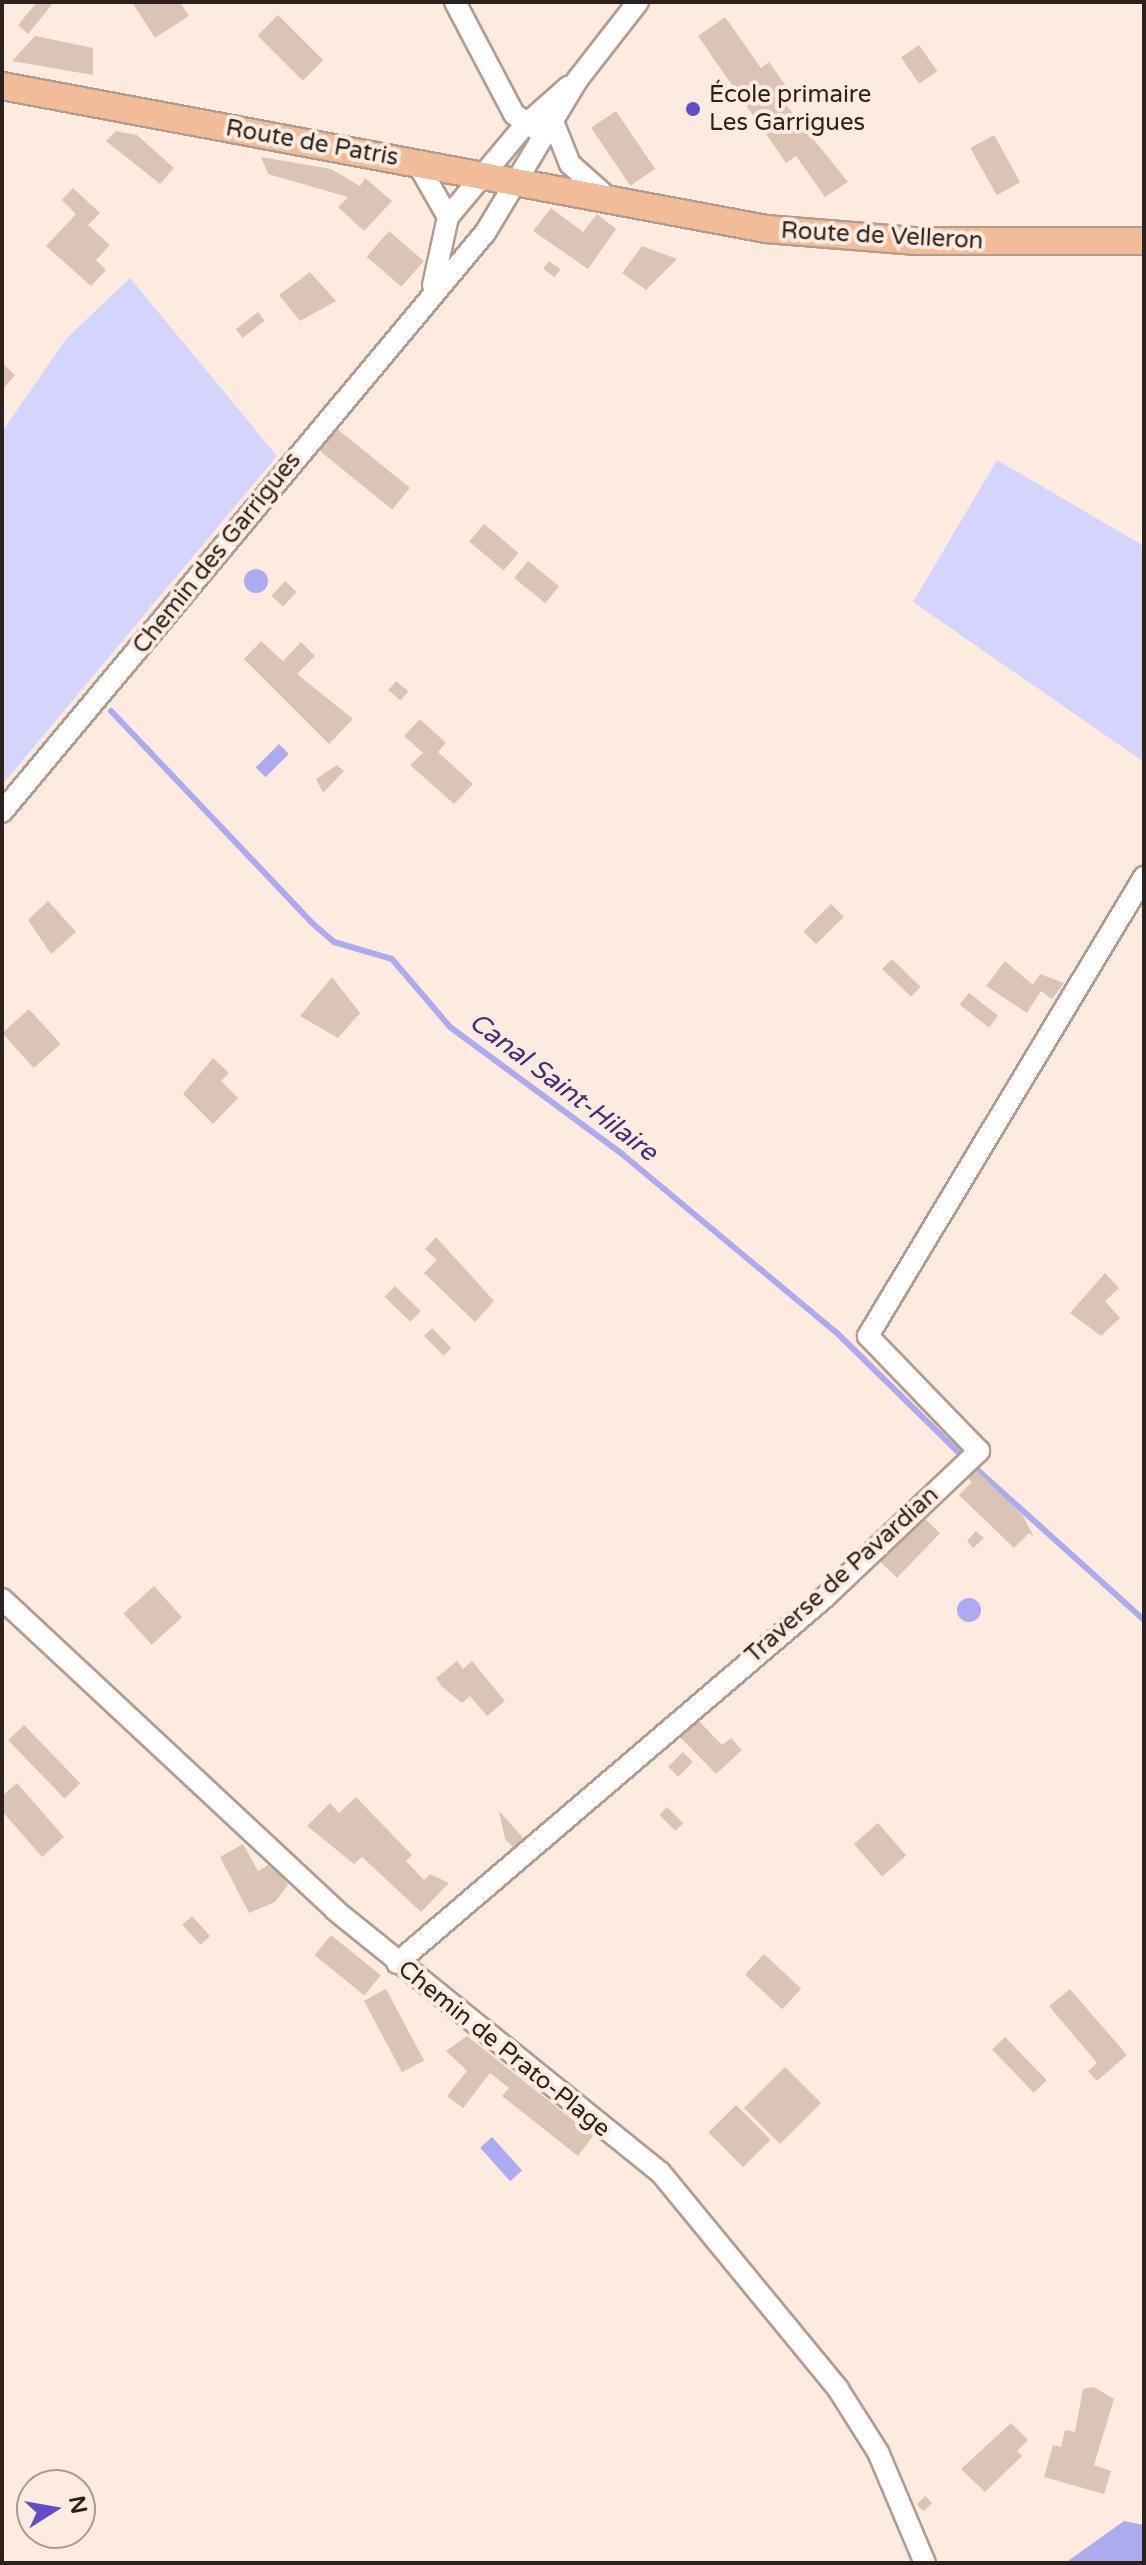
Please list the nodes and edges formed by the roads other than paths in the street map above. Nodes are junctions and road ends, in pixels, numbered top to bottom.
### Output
1 (455, 2) edge
2 (638, 2) edge
3 (578, 79) junction
4 (2, 86) edge
5 (524, 126) junction
6 (551, 128) junction
7 (416, 161) junction
8 (479, 176) junction
9 (515, 184) junction
10 (621, 207) junction
11 (448, 217) junction
12 (1144, 241) edge
13 (430, 292) junction
14 (2, 812) edge
15 (1144, 877) edge
16 (2, 1599) edge
17 (397, 1963) junction
18 (925, 2563) edge

1 - 5 street
2 - 3 street, Chemin des Garrigues
3 - 5 street, Chemin des Garrigues
3 - 6 street, Chemin des Garrigues
4 - 7 main road, Route de Patris
5 - 6 street
5 - 8 street, Chemin des Garrigues
6 - 9 street, Chemin des Garrigues
6 - 10 street
7 - 8 main road, Route de Patris
7 - 11 street
8 - 9 main road, Route de Patris
8 - 11 street, Chemin des Garrigues
9 - 10 main road, Route de Patris
9 - 13 street, Chemin des Garrigues
10 - 12 main road, Route de Velleron
11 - 13 street, Chemin des Garrigues
13 - 14 street, Chemin des Garrigues
15 - 17 street, Traverse de Pavardian
16 - 17 street, Chemin de Prato-Plage
17 - 18 street, Chemin de Prato-Plage

